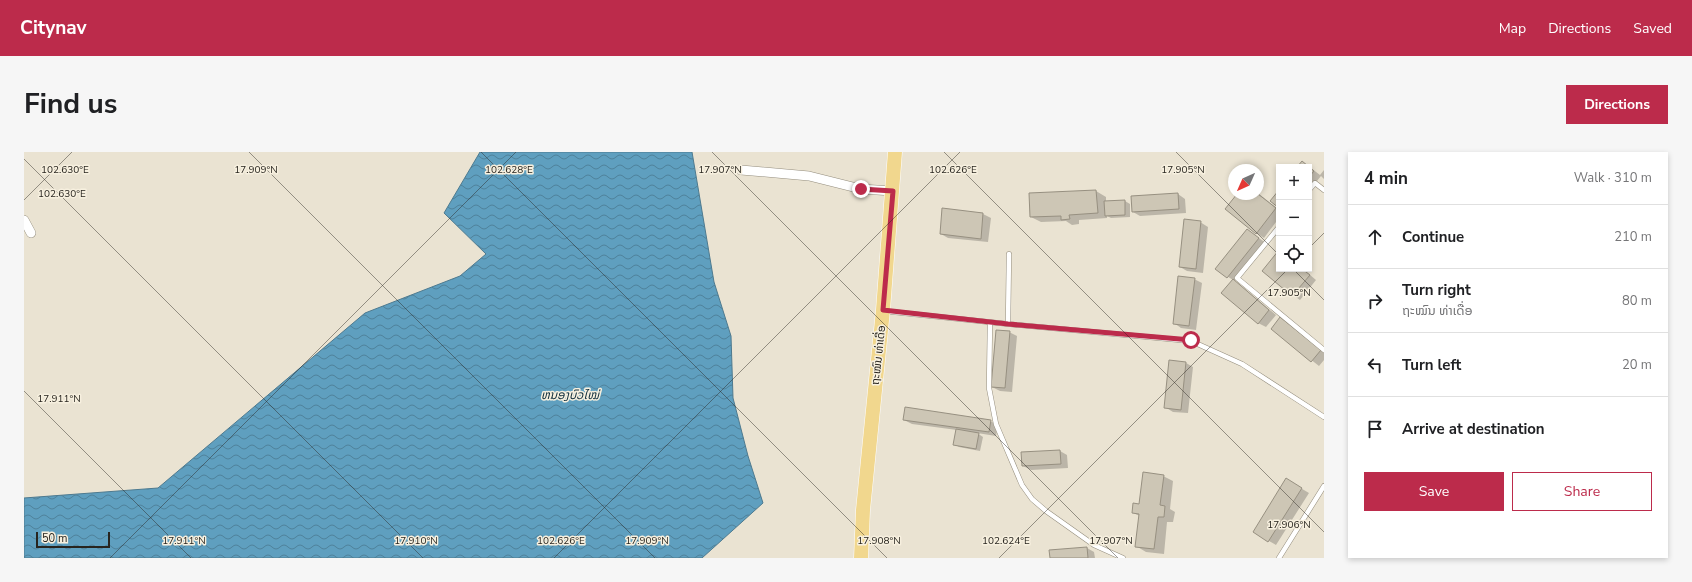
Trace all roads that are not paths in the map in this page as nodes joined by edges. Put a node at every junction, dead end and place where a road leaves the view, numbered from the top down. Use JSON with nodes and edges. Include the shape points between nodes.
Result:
{"nodes":[{"id":1,"x":895,"y":152,"type":"edge"},
{"id":2,"x":741,"y":170,"type":"dead end"},
{"id":3,"x":1312,"y":186,"type":"edge"},
{"id":4,"x":1324,"y":190,"type":"edge"},
{"id":5,"x":893,"y":191,"type":"junction"},
{"id":6,"x":24,"y":220,"type":"edge"},
{"id":7,"x":1276,"y":230,"type":"edge"},
{"id":8,"x":31,"y":233,"type":"dead end"},
{"id":9,"x":1009,"y":254,"type":"dead end"},
{"id":10,"x":883,"y":310,"type":"junction"},
{"id":11,"x":990,"y":322,"type":"junction"},
{"id":12,"x":1008,"y":324,"type":"junction"},
{"id":13,"x":1324,"y":350,"type":"edge"},
{"id":14,"x":1324,"y":417,"type":"edge"},
{"id":15,"x":1324,"y":486,"type":"edge"},
{"id":16,"x":861,"y":558,"type":"edge"},
{"id":17,"x":1123,"y":558,"type":"edge"},
{"id":18,"x":1279,"y":558,"type":"edge"}],
"edges":[{"from":1,"to":5,"type":"main road","name":"ຖະໝົນ ທ່າເດື່ອ"},
{"from":2,"to":5,"type":"street","via":[[809,176],[861,189]]},
{"from":3,"to":4,"type":"lane","via":[[1315,183]]},
{"from":5,"to":10,"type":"main road","name":"ຖະໝົນ ທ່າເດື່ອ"},
{"from":6,"to":8,"type":"street"},
{"from":7,"to":13,"type":"lane","via":[[1237,278]]},
{"from":9,"to":12,"type":"lane"},
{"from":10,"to":11,"type":"lane"},
{"from":10,"to":16,"type":"main road","name":"ຖະໝົນ ທ່າເດື່ອ","via":[[863,510]]},
{"from":11,"to":12,"type":"lane"},
{"from":11,"to":17,"type":"lane","via":[[989,388],[996,424],[1022,484],[1032,499],[1052,515],[1094,545]]},
{"from":12,"to":14,"type":"lane","via":[[1191,340],[1242,364]]},
{"from":15,"to":18,"type":"lane"}]}
